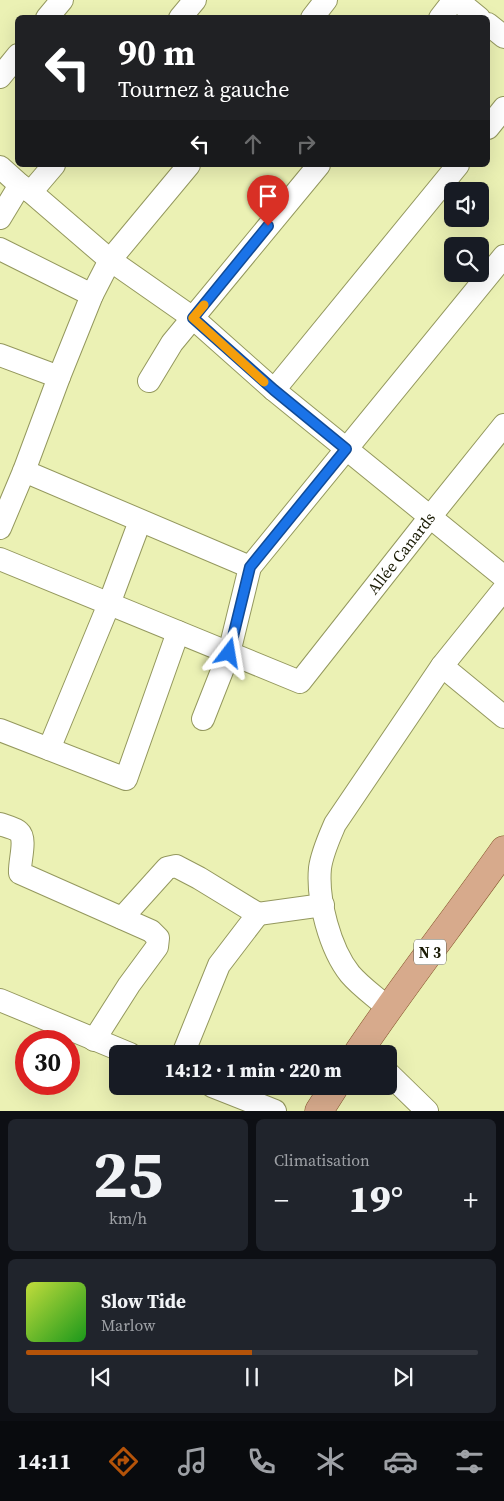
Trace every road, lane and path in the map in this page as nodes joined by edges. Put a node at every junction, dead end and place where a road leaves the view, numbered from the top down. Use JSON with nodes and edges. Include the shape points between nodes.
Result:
{"nodes":[{"id":1,"x":62,"y":0,"type":"edge"},
{"id":2,"x":195,"y":0,"type":"edge"},
{"id":3,"x":326,"y":0,"type":"edge"},
{"id":4,"x":456,"y":0,"type":"edge"},
{"id":5,"x":50,"y":15,"type":"edge"},
{"id":6,"x":182,"y":15,"type":"edge"},
{"id":7,"x":314,"y":15,"type":"edge"},
{"id":8,"x":443,"y":15,"type":"edge"},
{"id":9,"x":475,"y":15,"type":"edge"},
{"id":10,"x":490,"y":26,"type":"edge"},
{"id":11,"x":504,"y":37,"type":"edge"},
{"id":12,"x":15,"y":58,"type":"edge"},
{"id":13,"x":0,"y":76,"type":"edge"},
{"id":14,"x":504,"y":108,"type":"edge"},
{"id":15,"x":490,"y":126,"type":"edge"},
{"id":16,"x":0,"y":167,"type":"edge"},
{"id":17,"x":52,"y":167,"type":"edge"},
{"id":18,"x":187,"y":167,"type":"edge"},
{"id":19,"x":317,"y":167,"type":"edge"},
{"id":20,"x":456,"y":167,"type":"edge"},
{"id":21,"x":26,"y":188,"type":"junction"},
{"id":22,"x":0,"y":218,"type":"edge"},
{"id":23,"x":0,"y":249,"type":"edge"},
{"id":24,"x":504,"y":256,"type":"edge"},
{"id":25,"x":110,"y":260,"type":"junction"},
{"id":26,"x":92,"y":295,"type":"junction"},
{"id":27,"x":193,"y":318,"type":"junction"},
{"id":28,"x":0,"y":356,"type":"edge"},
{"id":29,"x":59,"y":377,"type":"junction"},
{"id":30,"x":149,"y":381,"type":"dead end"},
{"id":31,"x":274,"y":390,"type":"junction"},
{"id":32,"x":504,"y":425,"type":"edge"},
{"id":33,"x":346,"y":449,"type":"junction"},
{"id":34,"x":24,"y":471,"type":"junction"},
{"id":35,"x":430,"y":517,"type":"junction"},
{"id":36,"x":140,"y":521,"type":"junction"},
{"id":37,"x":0,"y":528,"type":"edge"},
{"id":38,"x":0,"y":559,"type":"edge"},
{"id":39,"x":250,"y":567,"type":"junction"},
{"id":40,"x":504,"y":577,"type":"edge"},
{"id":41,"x":504,"y":589,"type":"edge"},
{"id":42,"x":109,"y":604,"type":"junction"},
{"id":43,"x":178,"y":632,"type":"junction"},
{"id":44,"x":229,"y":653,"type":"junction"},
{"id":45,"x":442,"y":666,"type":"junction"},
{"id":46,"x":504,"y":717,"type":"edge"},
{"id":47,"x":203,"y":719,"type":"dead end"},
{"id":48,"x":0,"y":730,"type":"edge"},
{"id":49,"x":49,"y":749,"type":"junction"},
{"id":50,"x":0,"y":824,"type":"edge"},
{"id":51,"x":504,"y":850,"type":"edge"},
{"id":52,"x":323,"y":905,"type":"junction"},
{"id":53,"x":258,"y":914,"type":"junction"},
{"id":54,"x":122,"y":918,"type":"junction"},
{"id":55,"x":0,"y":1000,"type":"edge"},
{"id":56,"x":388,"y":1008,"type":"junction"},
{"id":57,"x":94,"y":1040,"type":"junction"},
{"id":58,"x":187,"y":1045,"type":"edge"},
{"id":59,"x":366,"y":1045,"type":"edge"},
{"id":60,"x":109,"y":1046,"type":"edge"},
{"id":61,"x":397,"y":1082,"type":"edge"},
{"id":62,"x":234,"y":1095,"type":"edge"},
{"id":63,"x":329,"y":1095,"type":"edge"},
{"id":64,"x":274,"y":1111,"type":"edge"},
{"id":65,"x":319,"y":1111,"type":"edge"},
{"id":66,"x":426,"y":1111,"type":"edge"}],
"edges":[{"from":1,"to":5,"type":"street"},
{"from":2,"to":6,"type":"street"},
{"from":3,"to":7,"type":"street"},
{"from":4,"to":8,"type":"street"},
{"from":4,"to":9,"type":"street"},
{"from":10,"to":11,"type":"street"},
{"from":12,"to":13,"type":"street"},
{"from":14,"to":15,"type":"street"},
{"from":16,"to":21,"type":"street"},
{"from":17,"to":21,"type":"street"},
{"from":18,"to":25,"type":"street"},
{"from":19,"to":27,"type":"street"},
{"from":20,"to":31,"type":"street"},
{"from":21,"to":22,"type":"street"},
{"from":21,"to":25,"type":"street"},
{"from":23,"to":26,"type":"street"},
{"from":24,"to":33,"type":"street"},
{"from":25,"to":26,"type":"street"},
{"from":25,"to":27,"type":"street"},
{"from":26,"to":29,"type":"street"},
{"from":27,"to":30,"type":"street","via":[[172,343]]},
{"from":27,"to":31,"type":"street"},
{"from":28,"to":29,"type":"street"},
{"from":29,"to":34,"type":"street"},
{"from":31,"to":33,"type":"street"},
{"from":32,"to":35,"type":"street","name":"Allée Canards"},
{"from":33,"to":35,"type":"street"},
{"from":33,"to":39,"type":"street"},
{"from":34,"to":36,"type":"street"},
{"from":34,"to":37,"type":"street"},
{"from":35,"to":40,"type":"street"},
{"from":35,"to":44,"type":"street","name":"Allée Canards","via":[[300,682]]},
{"from":36,"to":39,"type":"street"},
{"from":36,"to":42,"type":"street"},
{"from":38,"to":42,"type":"street"},
{"from":39,"to":44,"type":"street"},
{"from":41,"to":45,"type":"street"},
{"from":42,"to":43,"type":"street"},
{"from":42,"to":49,"type":"street"},
{"from":43,"to":44,"type":"street"},
{"from":43,"to":49,"type":"street","via":[[126,779]]},
{"from":44,"to":47,"type":"street"},
{"from":45,"to":46,"type":"street"},
{"from":45,"to":52,"type":"street","via":[[335,824],[320,868]]},
{"from":48,"to":49,"type":"street"},
{"from":50,"to":54,"type":"street","via":[[19,832],[22,837],[20,873]]},
{"from":51,"to":56,"type":"main road","number":"N 3"},
{"from":52,"to":53,"type":"street"},
{"from":52,"to":56,"type":"street","via":[[338,957],[352,976]]},
{"from":53,"to":54,"type":"street","via":[[176,866],[167,868]]},
{"from":53,"to":58,"type":"street","via":[[219,965]]},
{"from":54,"to":57,"type":"street","via":[[151,931],[158,938],[157,947]]},
{"from":55,"to":57,"type":"street"},
{"from":56,"to":59,"type":"main road","number":"N 3"},
{"from":57,"to":60,"type":"street"},
{"from":61,"to":66,"type":"street"},
{"from":62,"to":64,"type":"street"},
{"from":63,"to":65,"type":"main road"}]}
